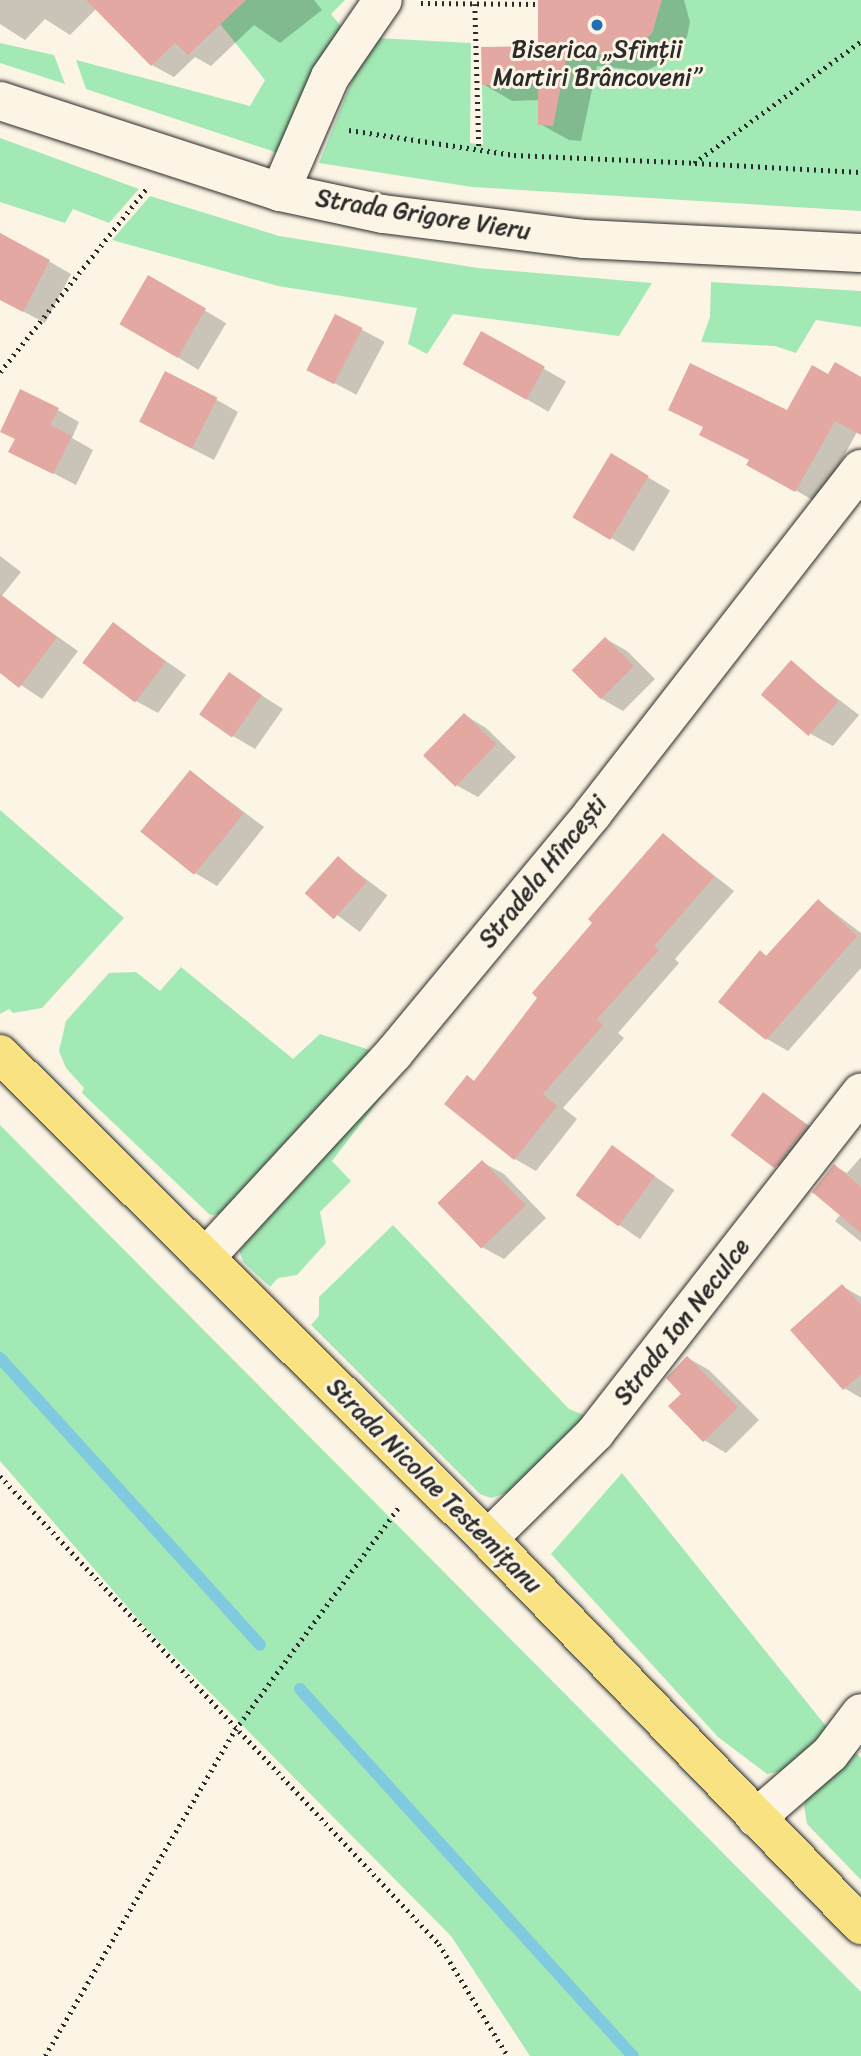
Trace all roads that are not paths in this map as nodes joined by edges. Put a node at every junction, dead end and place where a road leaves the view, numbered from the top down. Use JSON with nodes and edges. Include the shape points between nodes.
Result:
{"nodes":[{"id":1,"x":383,"y":1,"type":"edge"},
{"id":2,"x":0,"y":101,"type":"edge"},
{"id":3,"x":280,"y":192,"type":"junction"},
{"id":4,"x":861,"y":253,"type":"edge"},
{"id":5,"x":861,"y":469,"type":"edge"},
{"id":6,"x":0,"y":1054,"type":"edge"},
{"id":7,"x":861,"y":1093,"type":"edge"},
{"id":8,"x":205,"y":1258,"type":"junction"},
{"id":9,"x":488,"y":1539,"type":"junction"},
{"id":10,"x":861,"y":1713,"type":"edge"},
{"id":11,"x":756,"y":1818,"type":"junction"},
{"id":12,"x":861,"y":1925,"type":"edge"}],
"edges":[{"from":1,"to":3,"type":"street","via":[[330,77]]},
{"from":2,"to":3,"type":"street","name":"Strada Grigore Vieru"},
{"from":3,"to":4,"type":"street","name":"Strada Grigore Vieru","via":[[383,214],[584,239]]},
{"from":5,"to":8,"type":"street","name":"Stradela Hîncești","via":[[593,813],[411,1032]]},
{"from":6,"to":8,"type":"main road","name":"Strada Nicolae Testemițanu"},
{"from":7,"to":9,"type":"street","name":"Strada Ion Neculce","via":[[594,1433]]},
{"from":8,"to":9,"type":"main road","name":"Strada Nicolae Testemițanu"},
{"from":9,"to":11,"type":"main road","name":"Strada Nicolae Testemițanu"},
{"from":10,"to":11,"type":"street","via":[[830,1754]]},
{"from":11,"to":12,"type":"main road","name":"Strada Nicolae Testemițanu"}]}
